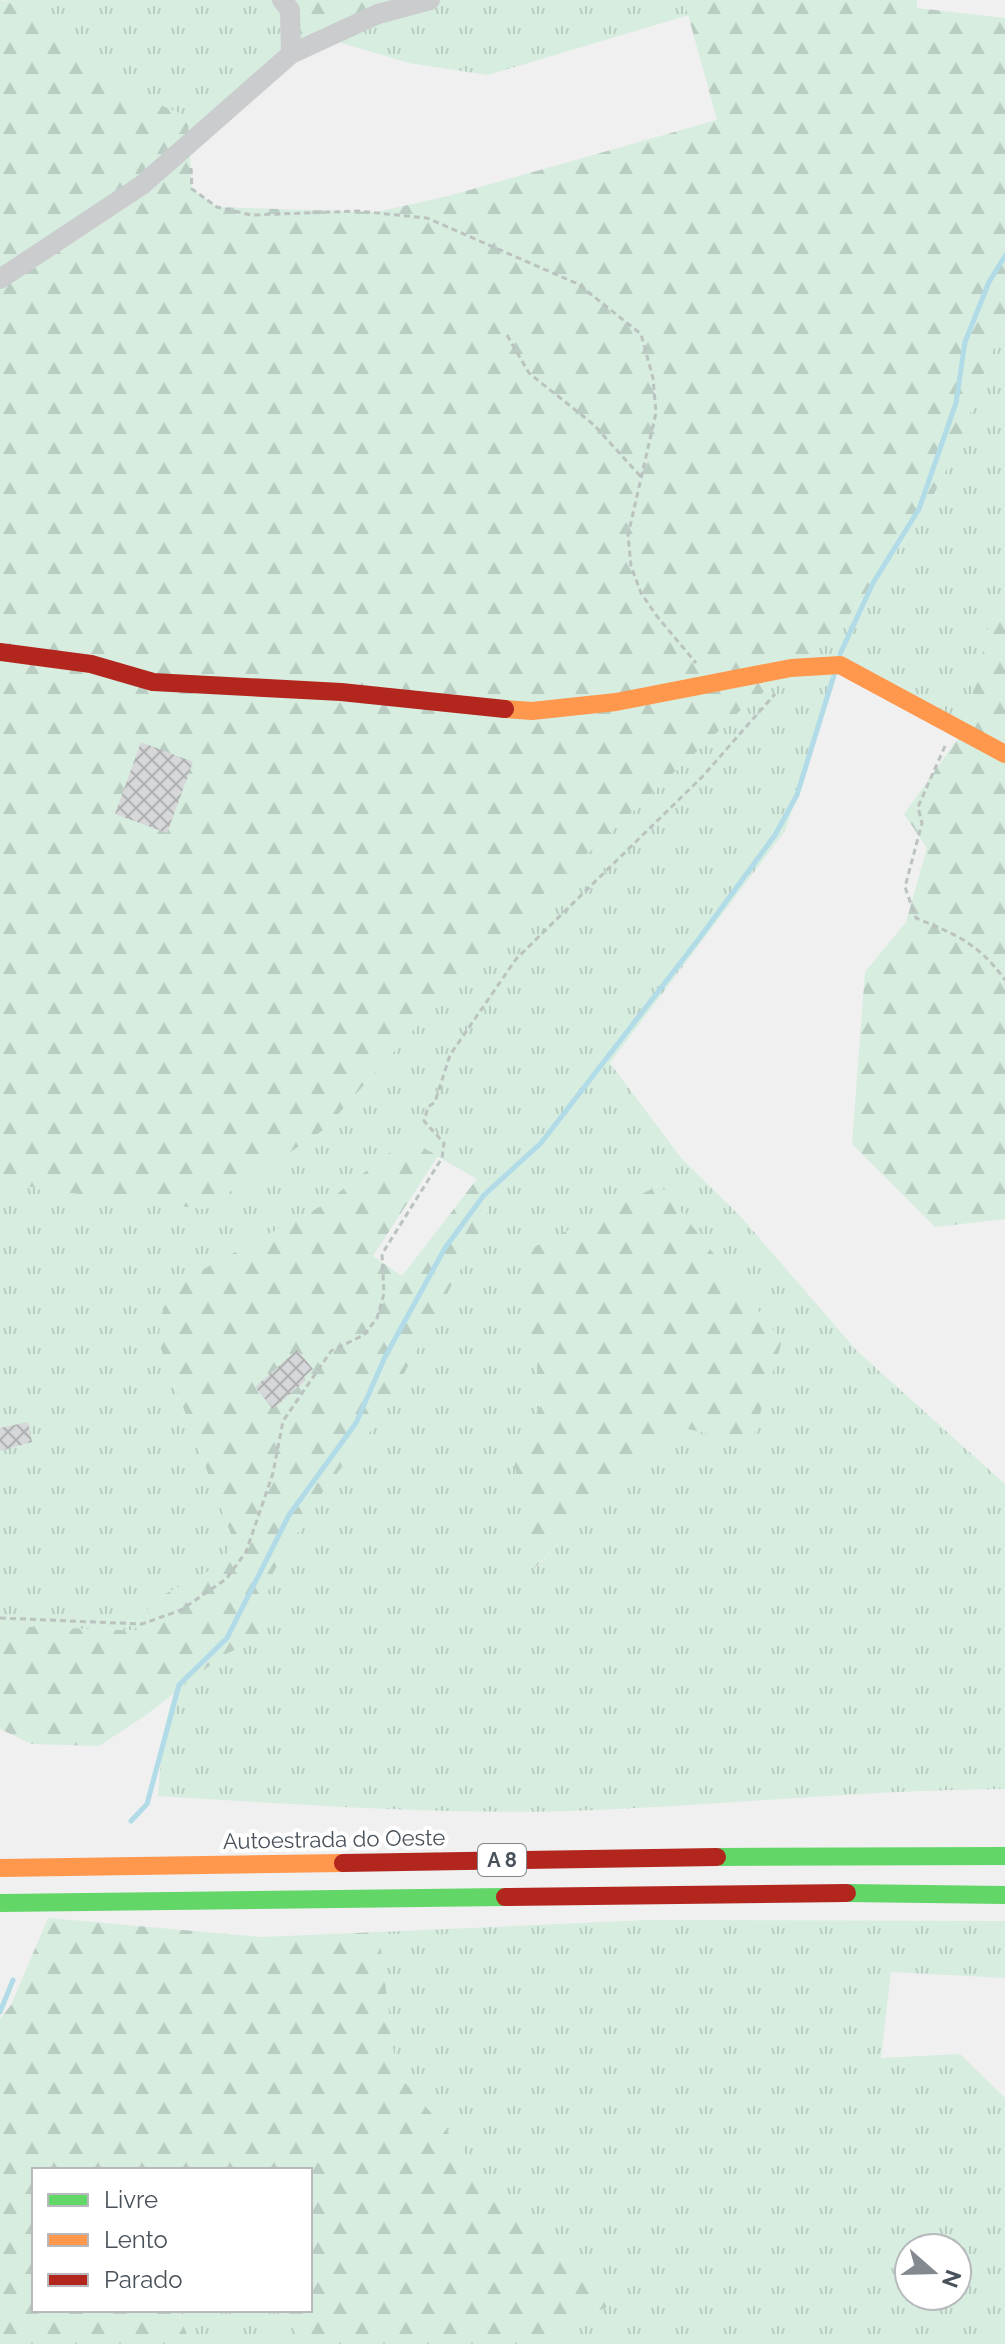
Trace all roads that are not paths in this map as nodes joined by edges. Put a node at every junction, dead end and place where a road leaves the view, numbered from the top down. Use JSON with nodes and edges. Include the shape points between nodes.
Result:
{"nodes":[{"id":1,"x":282,"y":0,"type":"edge"},
{"id":2,"x":430,"y":0,"type":"edge"},
{"id":3,"x":291,"y":54,"type":"junction"},
{"id":4,"x":0,"y":279,"type":"edge"},
{"id":5,"x":0,"y":652,"type":"edge"},
{"id":6,"x":1005,"y":754,"type":"edge"},
{"id":7,"x":1005,"y":1856,"type":"edge"},
{"id":8,"x":0,"y":1868,"type":"edge"},
{"id":9,"x":1005,"y":1895,"type":"edge"},
{"id":10,"x":0,"y":1903,"type":"edge"}],
"edges":[{"from":1,"to":3,"type":"street","via":[[290,10]]},
{"from":2,"to":3,"type":"street","via":[[378,14]]},
{"from":3,"to":4,"type":"street","via":[[142,185]]},
{"from":5,"to":6,"type":"main road","via":[[91,664],[153,682],[341,692],[532,711],[616,702],[791,668],[840,665]]},
{"from":7,"to":8,"type":"main road","name":"Autoestrada do Oeste","number":"A 8"},
{"from":9,"to":10,"type":"main road","number":"A 8"}]}
